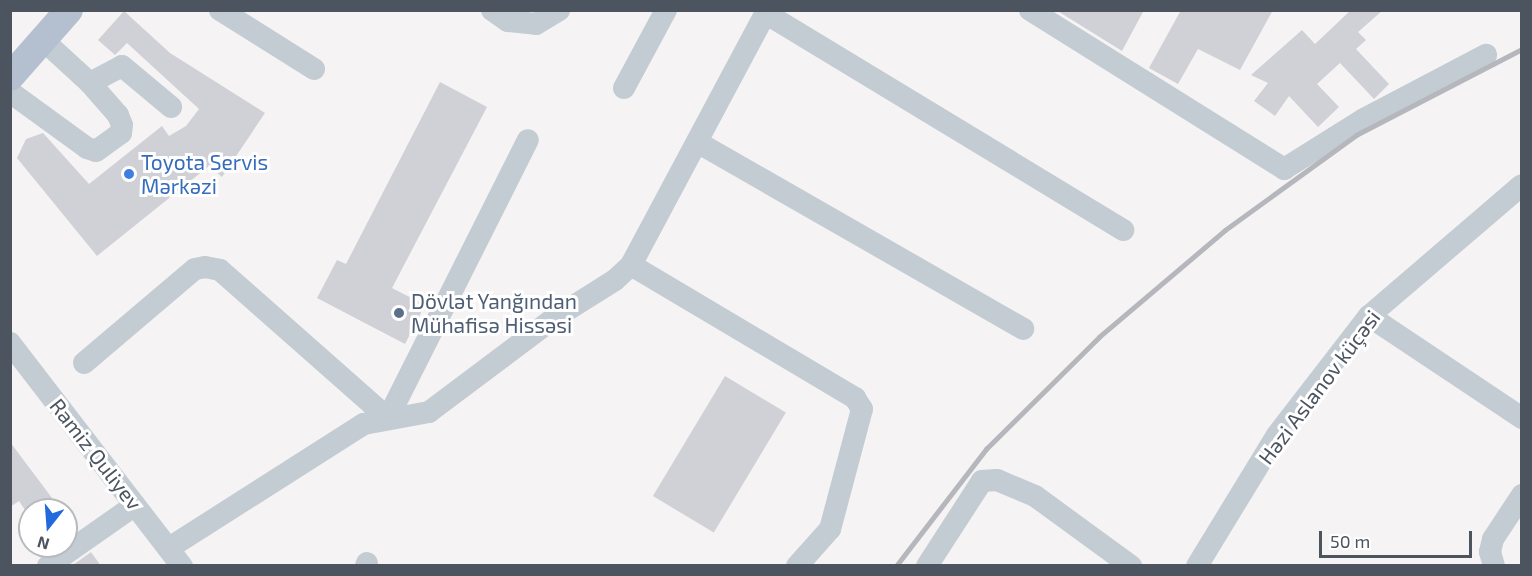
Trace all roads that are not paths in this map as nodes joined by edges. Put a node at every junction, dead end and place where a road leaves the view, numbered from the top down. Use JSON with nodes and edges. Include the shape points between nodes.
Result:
{"nodes":[{"id":1,"x":69,"y":10,"type":"edge"},
{"id":2,"x":220,"y":10,"type":"edge"},
{"id":3,"x":492,"y":10,"type":"edge"},
{"id":4,"x":559,"y":10,"type":"edge"},
{"id":5,"x":666,"y":10,"type":"edge"},
{"id":6,"x":1030,"y":10,"type":"edge"},
{"id":7,"x":766,"y":12,"type":"edge"},
{"id":8,"x":43,"y":40,"type":"junction"},
{"id":9,"x":1486,"y":55,"type":"dead end"},
{"id":10,"x":315,"y":69,"type":"dead end"},
{"id":11,"x":10,"y":77,"type":"edge"},
{"id":12,"x":90,"y":83,"type":"junction"},
{"id":13,"x":624,"y":88,"type":"dead end"},
{"id":14,"x":10,"y":92,"type":"edge"},
{"id":15,"x":171,"y":107,"type":"dead end"},
{"id":16,"x":528,"y":140,"type":"dead end"},
{"id":17,"x":697,"y":142,"type":"junction"},
{"id":18,"x":1521,"y":185,"type":"edge"},
{"id":19,"x":1123,"y":230,"type":"dead end"},
{"id":20,"x":631,"y":265,"type":"junction"},
{"id":21,"x":1370,"y":316,"type":"junction"},
{"id":22,"x":1023,"y":329,"type":"dead end"},
{"id":23,"x":10,"y":343,"type":"edge"},
{"id":24,"x":84,"y":363,"type":"dead end"},
{"id":25,"x":388,"y":418,"type":"junction"},
{"id":26,"x":1521,"y":418,"type":"edge"},
{"id":27,"x":1521,"y":495,"type":"edge"},
{"id":28,"x":135,"y":505,"type":"junction"},
{"id":29,"x":175,"y":557,"type":"edge"},
{"id":30,"x":48,"y":566,"type":"edge"},
{"id":31,"x":797,"y":566,"type":"edge"},
{"id":32,"x":927,"y":566,"type":"edge"},
{"id":33,"x":1131,"y":566,"type":"edge"},
{"id":34,"x":1197,"y":566,"type":"edge"},
{"id":35,"x":1494,"y":566,"type":"edge"}],
"edges":[{"from":1,"to":8,"type":"main road"},
{"from":2,"to":10,"type":"street"},
{"from":3,"to":4,"type":"street","via":[[508,21],[536,24]]},
{"from":5,"to":13,"type":"street"},
{"from":6,"to":9,"type":"street","via":[[1284,168],[1364,119]]},
{"from":7,"to":17,"type":"street"},
{"from":7,"to":19,"type":"street"},
{"from":8,"to":11,"type":"main road"},
{"from":8,"to":12,"type":"street"},
{"from":12,"to":14,"type":"street","via":[[122,125],[121,133],[96,151]]},
{"from":12,"to":15,"type":"street","via":[[122,66]]},
{"from":16,"to":25,"type":"street"},
{"from":17,"to":20,"type":"street"},
{"from":17,"to":22,"type":"street"},
{"from":18,"to":21,"type":"street","name":"Həzi Aslanov küçəsi","via":[[1468,227]]},
{"from":20,"to":25,"type":"street","via":[[429,412]]},
{"from":20,"to":31,"type":"street","via":[[855,398],[862,410],[830,529]]},
{"from":21,"to":26,"type":"street"},
{"from":21,"to":34,"type":"street","name":"Həzi Aslanov küçəsi","via":[[1277,435]]},
{"from":23,"to":28,"type":"street","name":"Ramiz Quliyev"},
{"from":24,"to":25,"type":"street","via":[[195,269],[205,267],[220,270]]},
{"from":25,"to":29,"type":"street","via":[[364,424]]},
{"from":27,"to":35,"type":"street","via":[[1493,539],[1490,552]]},
{"from":28,"to":29,"type":"street","name":"Ramiz Quliyev"},
{"from":28,"to":30,"type":"street"},
{"from":32,"to":33,"type":"street","via":[[982,481],[997,480],[1035,495]]}]}
